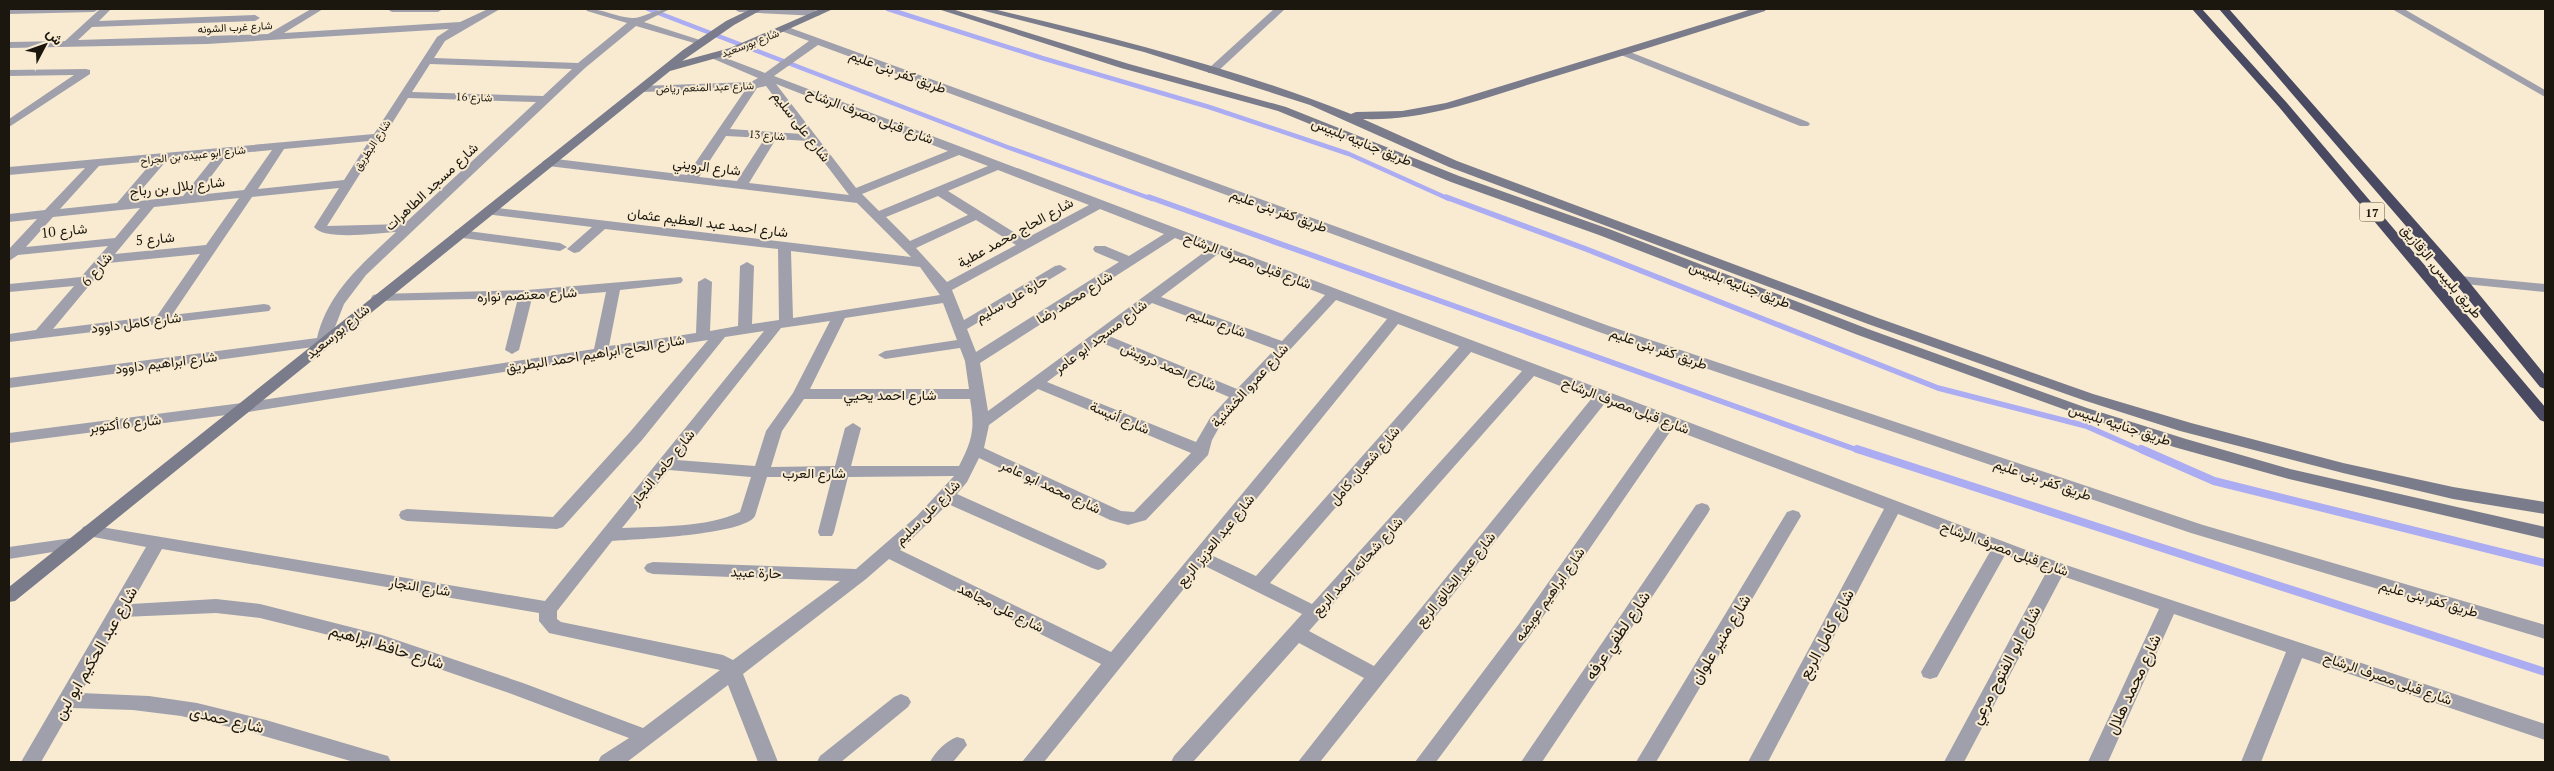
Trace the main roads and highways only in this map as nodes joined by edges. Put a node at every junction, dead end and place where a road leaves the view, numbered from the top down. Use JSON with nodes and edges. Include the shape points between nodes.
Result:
{"nodes":[{"id":1,"x":758,"y":9,"type":"edge"},
{"id":2,"x":943,"y":9,"type":"edge"},
{"id":3,"x":982,"y":9,"type":"edge"},
{"id":4,"x":1761,"y":9,"type":"edge"},
{"id":5,"x":2197,"y":9,"type":"edge"},
{"id":6,"x":2224,"y":9,"type":"edge"},
{"id":7,"x":823,"y":11,"type":"edge"},
{"id":8,"x":1148,"y":50,"type":"junction"},
{"id":9,"x":1125,"y":66,"type":"junction"},
{"id":10,"x":668,"y":68,"type":"junction"},
{"id":11,"x":1344,"y":114,"type":"junction"},
{"id":12,"x":1364,"y":122,"type":"junction"},
{"id":13,"x":1342,"y":132,"type":"junction"},
{"id":14,"x":1873,"y":321,"type":"junction"},
{"id":15,"x":1863,"y":332,"type":"junction"},
{"id":16,"x":2545,"y":384,"type":"edge"},
{"id":17,"x":2545,"y":417,"type":"edge"},
{"id":18,"x":2545,"y":508,"type":"edge"},
{"id":19,"x":2545,"y":533,"type":"edge"},
{"id":20,"x":9,"y":596,"type":"edge"}],
"edges":[{"from":1,"to":10,"type":"main road","name":"شارع بورسعيد","via":[[730,23]]},
{"from":2,"to":9,"type":"main road","name":"طريق جنابيه بلبيس"},
{"from":3,"to":8,"type":"main road","name":"طريق جنابيه بلبيس"},
{"from":4,"to":11,"type":"main road","name":"طريق جنابيه بلبيس","via":[[1439,108],[1396,115]]},
{"from":5,"to":17,"type":"highway","name":"طريق بلبيس, الزقازيق","number":"17","via":[[2283,105]]},
{"from":6,"to":16,"type":"highway","name":"طريق بلبيس, الزقازيق","number":"17","via":[[2460,280]]},
{"from":7,"to":10,"type":"main road","name":"شارع بورسعيد","via":[[734,50]]},
{"from":8,"to":9,"type":"main road"},
{"from":8,"to":11,"type":"main road","name":"طريق جنابيه بلبيس"},
{"from":9,"to":13,"type":"main road","name":"طريق جنابيه بلبيس","via":[[1263,103]]},
{"from":10,"to":20,"type":"main road","name":"شارع بورسعيد"},
{"from":11,"to":12,"type":"main road","name":"طريق جنابيه بلبيس"},
{"from":12,"to":13,"type":"main road","via":[[1359,128]]},
{"from":12,"to":14,"type":"main road","name":"طريق جنابيه بلبيس","via":[[1453,164]]},
{"from":13,"to":15,"type":"main road","name":"طريق جنابيه بلبيس","via":[[1455,179],[1604,232]]},
{"from":14,"to":15,"type":"main road"},
{"from":14,"to":18,"type":"main road","name":"طريق جنابيه بلبيس","via":[[2035,380],[2194,429],[2388,479]]},
{"from":15,"to":19,"type":"main road","name":"طريق جنابيه بلبيس","via":[[2031,394],[2190,446],[2339,487]]}]}
